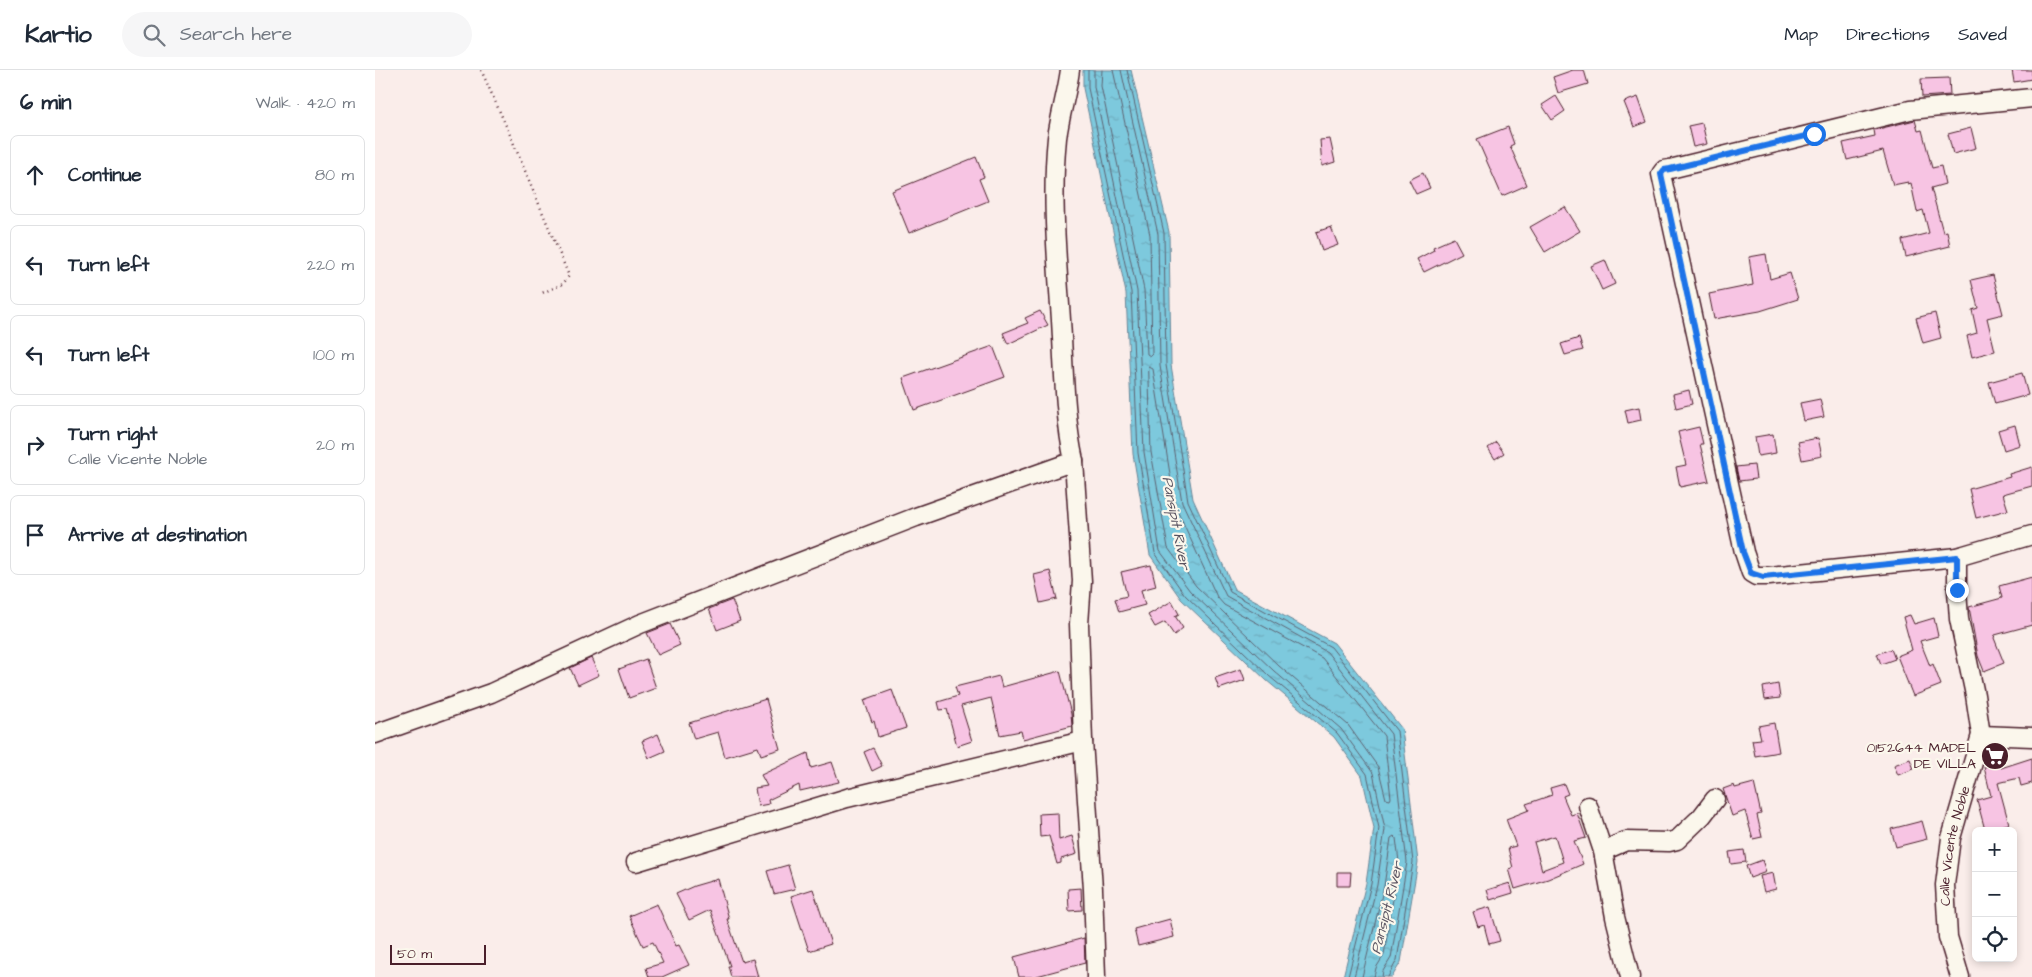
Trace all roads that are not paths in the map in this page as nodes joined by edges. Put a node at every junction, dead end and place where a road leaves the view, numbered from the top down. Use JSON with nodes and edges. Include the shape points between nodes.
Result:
{"nodes":[{"id":1,"x":1070,"y":70,"type":"edge"},
{"id":2,"x":2032,"y":98,"type":"edge"},
{"id":3,"x":1074,"y":461,"type":"junction"},
{"id":4,"x":2032,"y":535,"type":"edge"},
{"id":5,"x":1957,"y":557,"type":"junction"},
{"id":6,"x":375,"y":734,"type":"edge"},
{"id":7,"x":1981,"y":735,"type":"junction"},
{"id":8,"x":2032,"y":737,"type":"edge"},
{"id":9,"x":1083,"y":741,"type":"junction"},
{"id":10,"x":1715,"y":799,"type":"dead end"},
{"id":11,"x":1588,"y":806,"type":"dead end"},
{"id":12,"x":1603,"y":851,"type":"junction"},
{"id":13,"x":636,"y":862,"type":"dead end"},
{"id":14,"x":1097,"y":977,"type":"edge"},
{"id":15,"x":1630,"y":977,"type":"edge"},
{"id":16,"x":1960,"y":977,"type":"edge"}],
"edges":[{"from":1,"to":3,"type":"street","via":[[1057,136],[1054,185],[1064,379]]},
{"from":2,"to":5,"type":"street","via":[[1910,110],[1664,170],[1661,174],[1743,552],[1751,573],[1763,577]]},
{"from":3,"to":6,"type":"street","via":[[917,516],[659,617],[491,693]]},
{"from":3,"to":9,"type":"street","via":[[1082,581],[1079,624]]},
{"from":4,"to":5,"type":"street"},
{"from":5,"to":7,"type":"street","name":"Calle Vicente Noble","via":[[1959,619]]},
{"from":7,"to":8,"type":"street"},
{"from":7,"to":16,"type":"street","name":"Calle Vicente Noble","via":[[1951,838],[1945,885],[1948,937]]},
{"from":9,"to":13,"type":"street","via":[[847,798]]},
{"from":9,"to":14,"type":"street"},
{"from":10,"to":12,"type":"street","via":[[1677,840],[1626,841]]},
{"from":11,"to":12,"type":"street"},
{"from":12,"to":15,"type":"street"}]}
